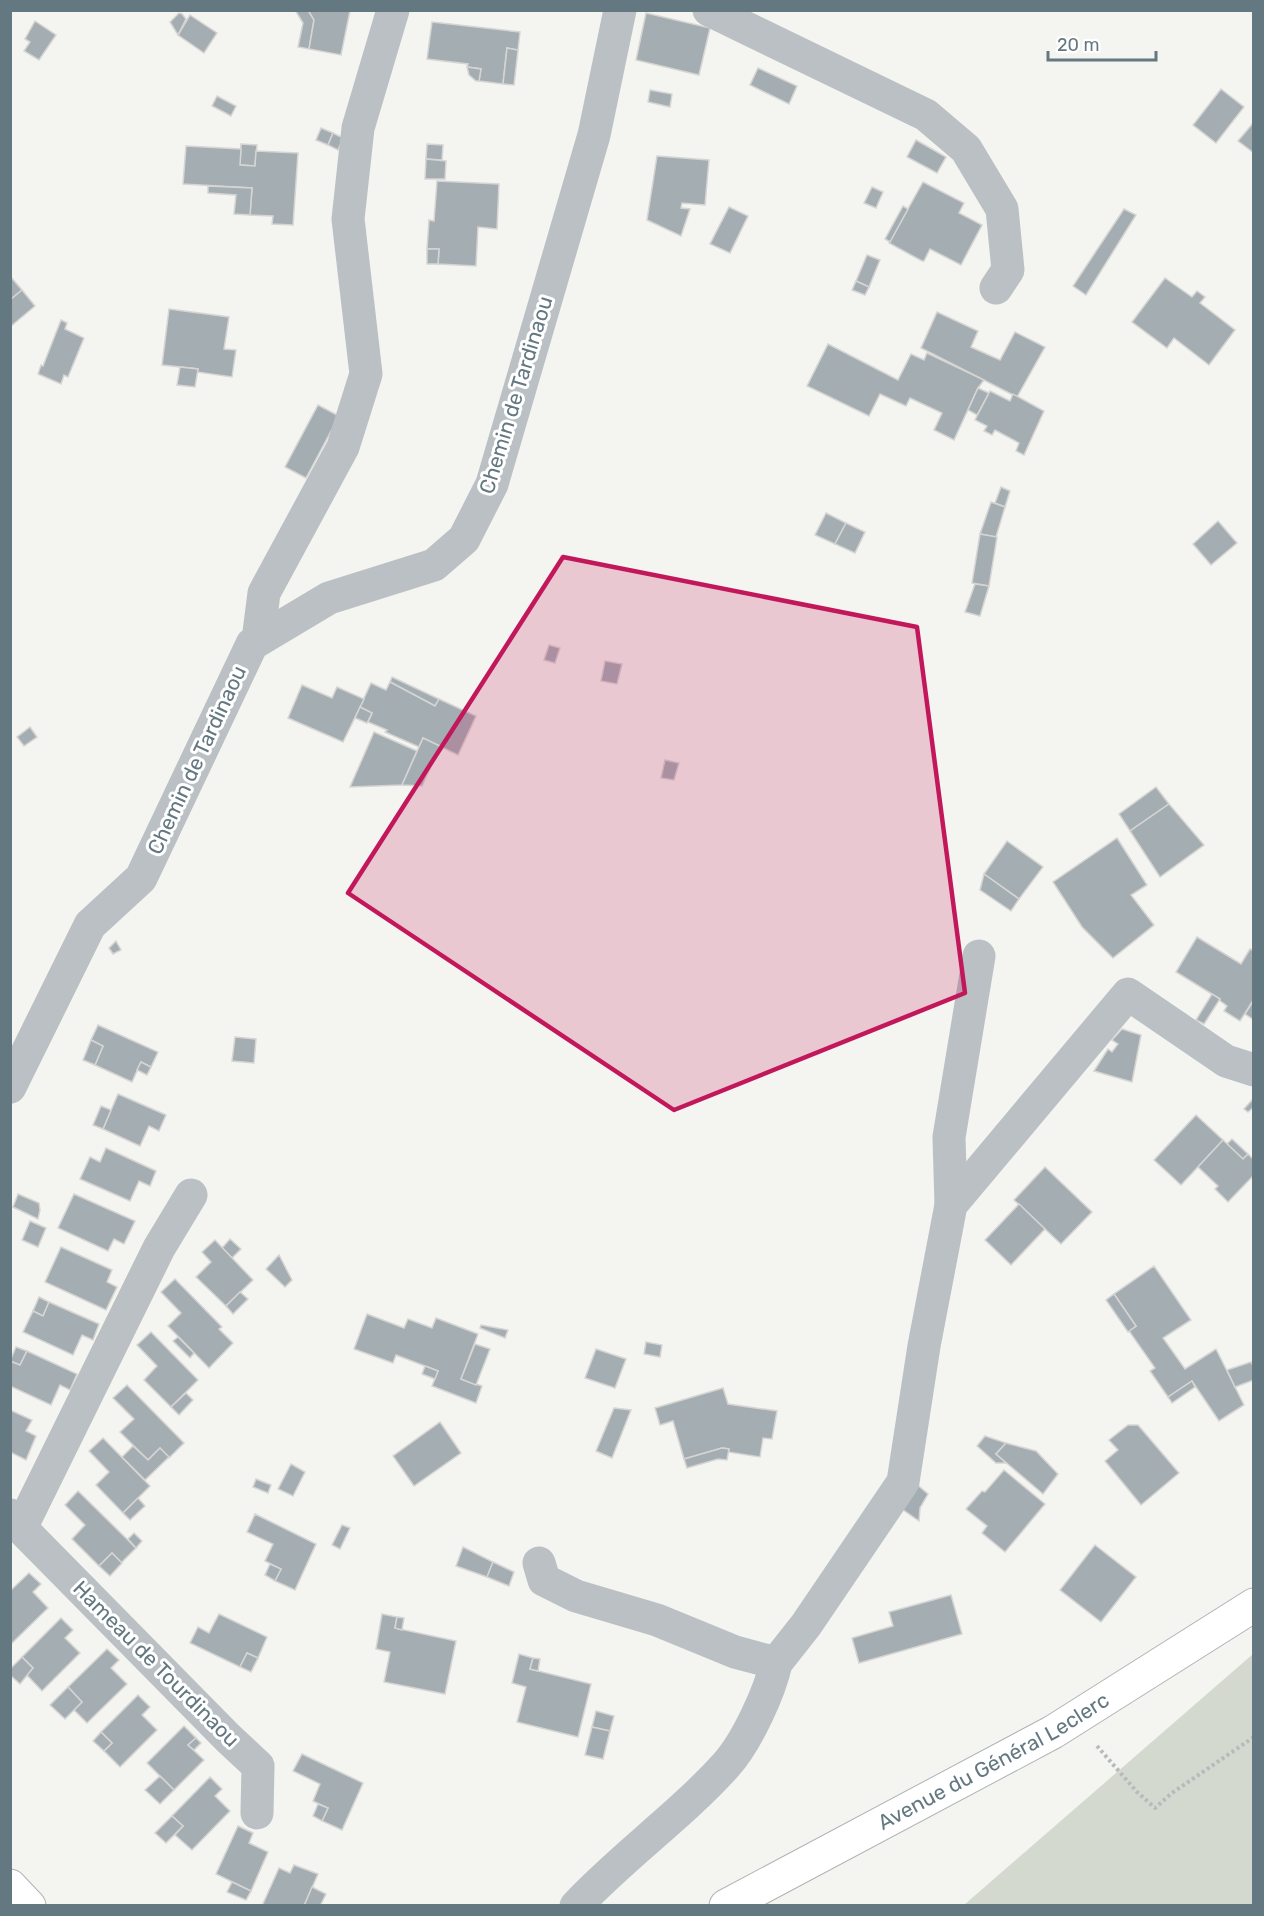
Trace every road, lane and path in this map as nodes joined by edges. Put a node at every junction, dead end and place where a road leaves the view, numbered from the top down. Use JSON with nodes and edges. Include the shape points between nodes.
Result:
{"nodes":[{"id":1,"x":393,"y":10,"type":"edge"},
{"id":2,"x":620,"y":10,"type":"edge"},
{"id":3,"x":709,"y":10,"type":"edge"},
{"id":4,"x":996,"y":288,"type":"dead end"},
{"id":5,"x":258,"y":640,"type":"junction"},
{"id":6,"x":979,"y":956,"type":"dead end"},
{"id":7,"x":1254,"y":1070,"type":"edge"},
{"id":8,"x":10,"y":1087,"type":"edge"},
{"id":9,"x":191,"y":1195,"type":"dead end"},
{"id":10,"x":951,"y":1205,"type":"junction"},
{"id":11,"x":16,"y":1521,"type":"edge"},
{"id":12,"x":539,"y":1563,"type":"dead end"},
{"id":13,"x":1254,"y":1605,"type":"edge"},
{"id":14,"x":777,"y":1663,"type":"junction"},
{"id":15,"x":1074,"y":1719,"type":"junction"},
{"id":16,"x":1254,"y":1737,"type":"edge"},
{"id":17,"x":257,"y":1814,"type":"dead end"},
{"id":18,"x":10,"y":1886,"type":"edge"},
{"id":19,"x":29,"y":1905,"type":"edge"},
{"id":20,"x":576,"y":1905,"type":"edge"},
{"id":21,"x":726,"y":1905,"type":"edge"}],
"edges":[{"from":1,"to":5,"type":"street","via":[[358,128],[348,219],[366,374],[343,447],[264,593]]},
{"from":2,"to":5,"type":"street","name":"Chemin de Tardinaou","via":[[594,135],[532,349],[492,484],[464,539],[434,565],[328,598]]},
{"from":3,"to":4,"type":"street","via":[[926,115],[966,149],[1002,208],[1008,270]]},
{"from":5,"to":8,"type":"street","name":"Chemin de Tardinaou","via":[[252,644],[141,878],[90,925]]},
{"from":6,"to":10,"type":"street","via":[[949,1137]]},
{"from":7,"to":10,"type":"street","via":[[1226,1061],[1128,994]]},
{"from":9,"to":11,"type":"street","name":"Hameau de Tourdinaou","via":[[159,1248]]},
{"from":10,"to":14,"type":"street","via":[[903,1482]]},
{"from":11,"to":17,"type":"street","name":"Hameau de Tourdinaou","via":[[258,1766]]},
{"from":12,"to":14,"type":"street","via":[[544,1580],[576,1596]]},
{"from":13,"to":15,"type":"main road","name":"Avenue du Général Leclerc"},
{"from":14,"to":20,"type":"street","via":[[773,1680],[728,1764]]},
{"from":15,"to":16,"type":"path","via":[[1155,1808]]},
{"from":15,"to":21,"type":"main road","name":"Avenue du Général Leclerc"},
{"from":18,"to":19,"type":"main road"}]}
